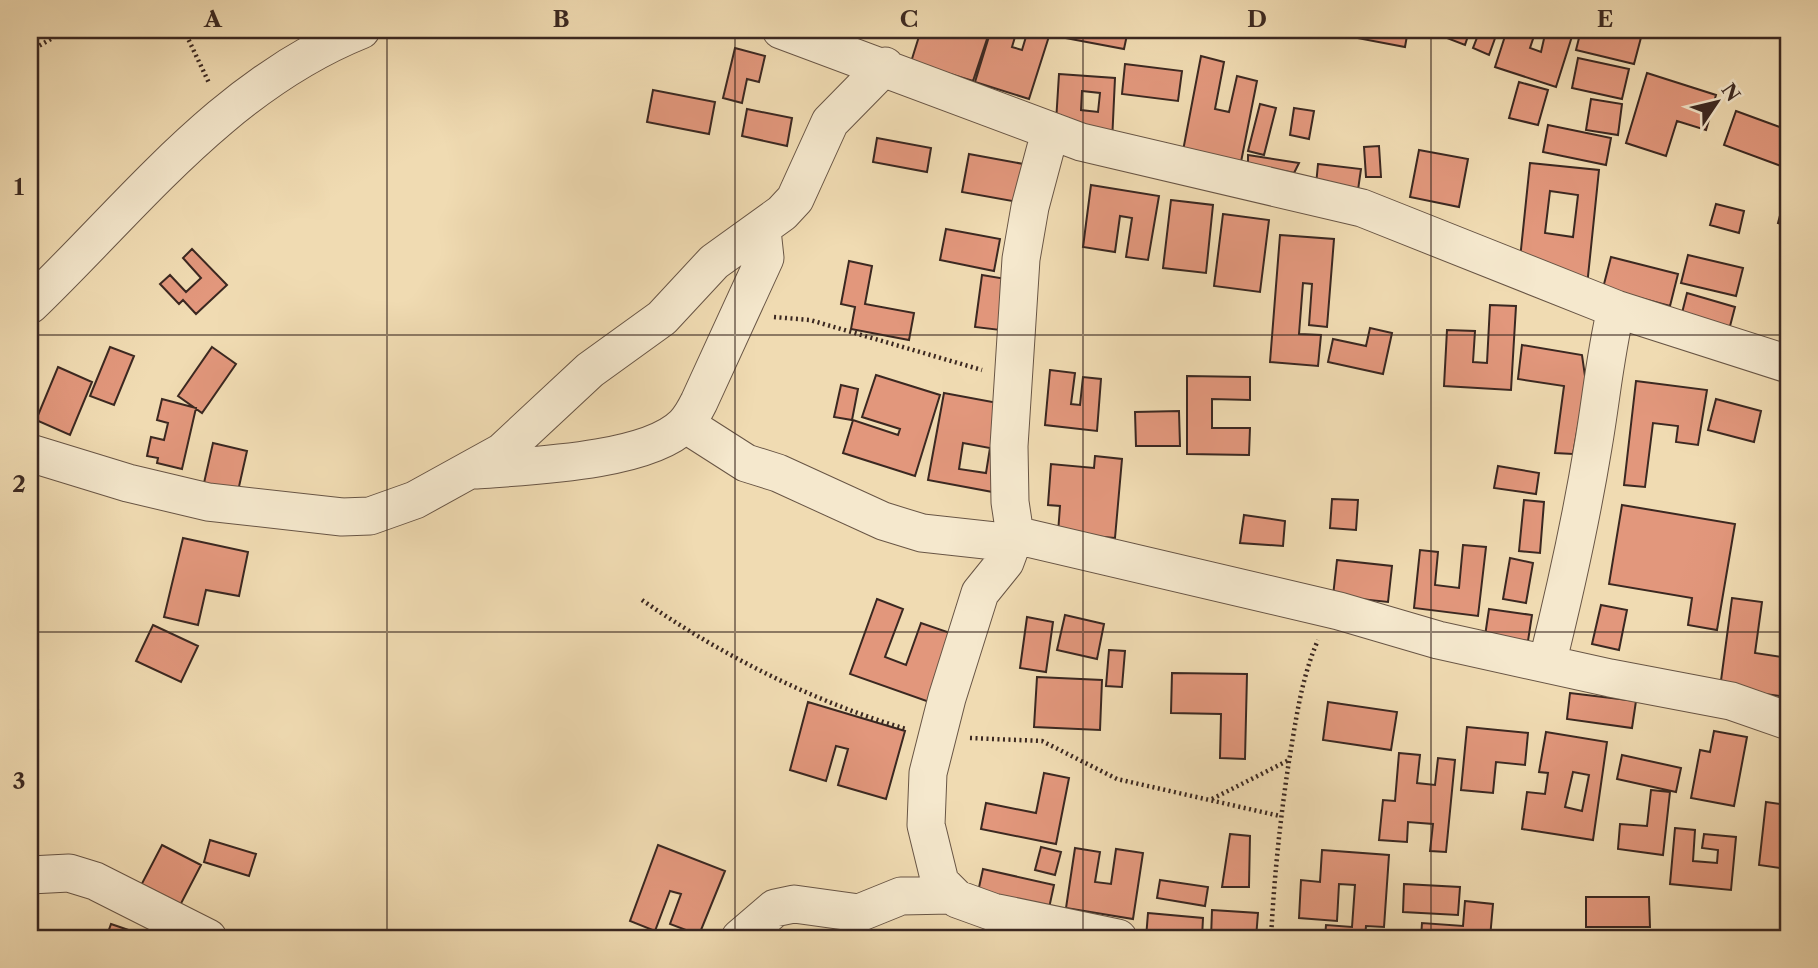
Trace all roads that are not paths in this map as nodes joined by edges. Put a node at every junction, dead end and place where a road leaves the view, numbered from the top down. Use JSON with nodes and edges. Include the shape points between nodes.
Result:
{"nodes":[{"id":1,"x":361,"y":30,"type":"edge"},
{"id":2,"x":780,"y":30,"type":"edge"},
{"id":3,"x":885,"y":66,"type":"junction"},
{"id":4,"x":1050,"y":132,"type":"junction"},
{"id":5,"x":762,"y":230,"type":"junction"},
{"id":6,"x":30,"y":305,"type":"edge"},
{"id":7,"x":1616,"y":310,"type":"junction"},
{"id":8,"x":1788,"y":364,"type":"edge"},
{"id":9,"x":685,"y":424,"type":"junction"},
{"id":10,"x":30,"y":453,"type":"edge"},
{"id":11,"x":474,"y":470,"type":"junction"},
{"id":12,"x":1014,"y":539,"type":"junction"},
{"id":13,"x":1548,"y":664,"type":"junction"},
{"id":14,"x":1788,"y":721,"type":"edge"},
{"id":15,"x":30,"y":875,"type":"edge"},
{"id":16,"x":951,"y":895,"type":"junction"},
{"id":17,"x":208,"y":938,"type":"edge"},
{"id":18,"x":740,"y":938,"type":"edge"},
{"id":19,"x":1118,"y":938,"type":"edge"}],
"edges":[{"from":1,"to":6,"type":"street","via":[[265,83],[223,116],[156,175]]},
{"from":2,"to":3,"type":"street"},
{"from":3,"to":4,"type":"street"},
{"from":3,"to":5,"type":"street","via":[[830,122],[794,199]]},
{"from":4,"to":7,"type":"street","via":[[1121,153],[1362,208]]},
{"from":4,"to":12,"type":"street","via":[[1021,259],[1008,471]]},
{"from":5,"to":9,"type":"street","via":[[765,258]]},
{"from":5,"to":11,"type":"street","via":[[714,262],[662,318],[590,370],[502,452]]},
{"from":7,"to":8,"type":"street"},
{"from":7,"to":13,"type":"street","via":[[1603,365],[1578,537]]},
{"from":9,"to":11,"type":"street","via":[[659,439],[597,459]]},
{"from":9,"to":12,"type":"street","via":[[746,463],[883,521],[922,533]]},
{"from":10,"to":11,"type":"street","via":[[208,502],[342,517],[370,516],[415,500]]},
{"from":12,"to":13,"type":"street","via":[[1339,611],[1438,640]]},
{"from":12,"to":16,"type":"street","via":[[999,571],[980,593],[928,773],[926,825],[940,882]]},
{"from":13,"to":14,"type":"street","via":[[1731,701]]},
{"from":15,"to":17,"type":"street","via":[[69,873],[95,881]]},
{"from":16,"to":18,"type":"street","via":[[901,895],[859,913],[794,904],[775,908]]},
{"from":16,"to":19,"type":"street","via":[[993,912]]}]}
